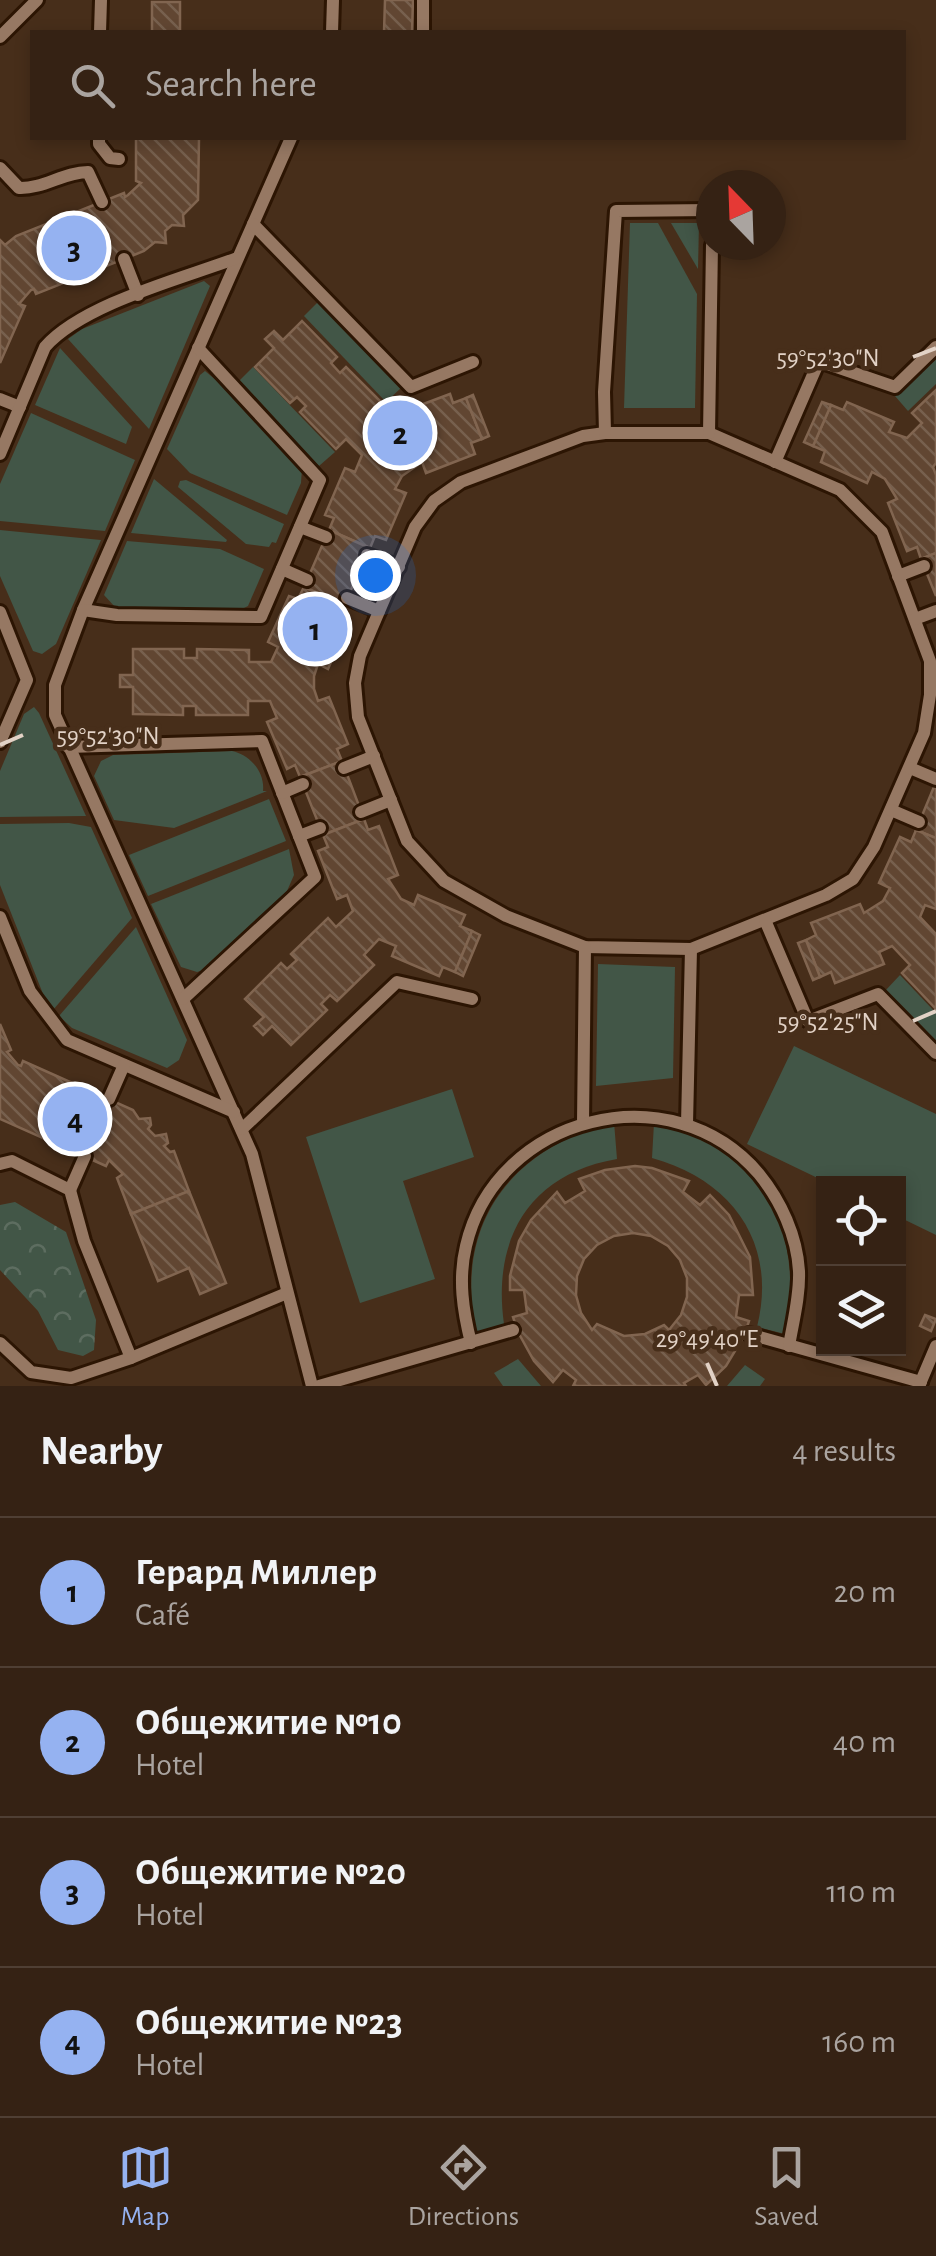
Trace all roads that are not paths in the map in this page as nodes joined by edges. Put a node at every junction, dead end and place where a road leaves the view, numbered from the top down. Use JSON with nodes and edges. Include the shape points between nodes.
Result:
{"nodes":[{"id":1,"x":37,"y":0,"type":"edge"},
{"id":2,"x":101,"y":0,"type":"edge"},
{"id":3,"x":333,"y":0,"type":"edge"},
{"id":4,"x":423,"y":0,"type":"edge"},
{"id":5,"x":100,"y":30,"type":"edge"},
{"id":6,"x":332,"y":30,"type":"edge"},
{"id":7,"x":423,"y":30,"type":"edge"},
{"id":8,"x":0,"y":38,"type":"edge"},
{"id":9,"x":99,"y":140,"type":"edge"},
{"id":10,"x":290,"y":140,"type":"edge"},
{"id":11,"x":119,"y":159,"type":"dead end"},
{"id":12,"x":0,"y":168,"type":"edge"},
{"id":13,"x":102,"y":202,"type":"dead end"},
{"id":14,"x":696,"y":210,"type":"edge"},
{"id":15,"x":253,"y":224,"type":"junction"},
{"id":16,"x":237,"y":258,"type":"junction"},
{"id":17,"x":124,"y":259,"type":"dead end"},
{"id":18,"x":712,"y":260,"type":"edge"},
{"id":19,"x":138,"y":295,"type":"junction"},
{"id":20,"x":198,"y":348,"type":"junction"},
{"id":21,"x":936,"y":348,"type":"edge"},
{"id":22,"x":474,"y":362,"type":"dead end"},
{"id":23,"x":0,"y":399,"type":"edge"},
{"id":24,"x":20,"y":407,"type":"junction"},
{"id":25,"x":605,"y":433,"type":"junction"},
{"id":26,"x":708,"y":433,"type":"junction"},
{"id":27,"x":1,"y":448,"type":"edge"},
{"id":28,"x":775,"y":462,"type":"junction"},
{"id":29,"x":300,"y":527,"type":"junction"},
{"id":30,"x":326,"y":537,"type":"dead end"},
{"id":31,"x":367,"y":555,"type":"dead end"},
{"id":32,"x":399,"y":566,"type":"junction"},
{"id":33,"x":924,"y":566,"type":"dead end"},
{"id":34,"x":282,"y":570,"type":"junction"},
{"id":35,"x":898,"y":576,"type":"junction"},
{"id":36,"x":307,"y":580,"type":"dead end"},
{"id":37,"x":347,"y":598,"type":"dead end"},
{"id":38,"x":83,"y":610,"type":"junction"},
{"id":39,"x":379,"y":611,"type":"junction"},
{"id":40,"x":936,"y":611,"type":"edge"},
{"id":41,"x":0,"y":612,"type":"edge"},
{"id":42,"x":915,"y":619,"type":"junction"},
{"id":43,"x":27,"y":680,"type":"junction"},
{"id":44,"x":55,"y":685,"type":"junction"},
{"id":45,"x":0,"y":742,"type":"edge"},
{"id":46,"x":68,"y":748,"type":"junction"},
{"id":47,"x":374,"y":756,"type":"junction"},
{"id":48,"x":344,"y":768,"type":"dead end"},
{"id":49,"x":910,"y":768,"type":"junction"},
{"id":50,"x":936,"y":779,"type":"edge"},
{"id":51,"x":303,"y":784,"type":"dead end"},
{"id":52,"x":282,"y":793,"type":"junction"},
{"id":53,"x":391,"y":800,"type":"junction"},
{"id":54,"x":891,"y":810,"type":"junction"},
{"id":55,"x":361,"y":812,"type":"dead end"},
{"id":56,"x":919,"y":822,"type":"dead end"},
{"id":57,"x":320,"y":828,"type":"dead end"},
{"id":58,"x":299,"y":836,"type":"junction"},
{"id":59,"x":0,"y":916,"type":"edge"},
{"id":60,"x":765,"y":920,"type":"junction"},
{"id":61,"x":585,"y":946,"type":"junction"},
{"id":62,"x":691,"y":949,"type":"junction"},
{"id":63,"x":6,"y":950,"type":"edge"},
{"id":64,"x":183,"y":999,"type":"junction"},
{"id":65,"x":472,"y":999,"type":"dead end"},
{"id":66,"x":936,"y":1053,"type":"edge"},
{"id":67,"x":124,"y":1065,"type":"junction"},
{"id":68,"x":109,"y":1100,"type":"dead end"},
{"id":69,"x":234,"y":1112,"type":"junction"},
{"id":70,"x":583,"y":1123,"type":"junction"},
{"id":71,"x":687,"y":1124,"type":"junction"},
{"id":72,"x":242,"y":1130,"type":"junction"},
{"id":73,"x":84,"y":1156,"type":"dead end"},
{"id":74,"x":0,"y":1164,"type":"edge"},
{"id":75,"x":70,"y":1190,"type":"junction"},
{"id":76,"x":287,"y":1292,"type":"junction"},
{"id":77,"x":513,"y":1330,"type":"dead end"},
{"id":78,"x":749,"y":1334,"type":"dead end"},
{"id":79,"x":0,"y":1343,"type":"edge"},
{"id":80,"x":471,"y":1343,"type":"junction"},
{"id":81,"x":790,"y":1346,"type":"junction"},
{"id":82,"x":936,"y":1346,"type":"edge"},
{"id":83,"x":132,"y":1358,"type":"junction"},
{"id":84,"x":920,"y":1384,"type":"edge"},
{"id":85,"x":315,"y":1386,"type":"edge"}],
"edges":[{"from":1,"to":8,"type":"lane"},
{"from":2,"to":5,"type":"lane"},
{"from":3,"to":6,"type":"lane"},
{"from":4,"to":7,"type":"lane"},
{"from":9,"to":11,"type":"lane","via":[[110,158]]},
{"from":10,"to":15,"type":"lane"},
{"from":12,"to":13,"type":"lane","via":[[19,188],[31,189],[88,172]]},
{"from":14,"to":25,"type":"lane","via":[[616,211]]},
{"from":15,"to":16,"type":"lane"},
{"from":15,"to":22,"type":"lane","via":[[412,387]]},
{"from":16,"to":19,"type":"lane"},
{"from":16,"to":20,"type":"lane"},
{"from":17,"to":19,"type":"lane"},
{"from":18,"to":26,"type":"lane"},
{"from":19,"to":24,"type":"lane","via":[[82,315],[56,334],[44,346]]},
{"from":20,"to":29,"type":"lane","via":[[320,480]]},
{"from":20,"to":38,"type":"lane"},
{"from":21,"to":28,"type":"lane","via":[[896,387],[819,361]]},
{"from":23,"to":24,"type":"lane"},
{"from":24,"to":27,"type":"lane"},
{"from":25,"to":26,"type":"lane"},
{"from":25,"to":32,"type":"lane","via":[[461,482],[434,501]]},
{"from":26,"to":28,"type":"lane"},
{"from":28,"to":35,"type":"lane","via":[[840,490],[882,532]]},
{"from":29,"to":30,"type":"lane"},
{"from":29,"to":34,"type":"lane"},
{"from":31,"to":32,"type":"lane"},
{"from":32,"to":39,"type":"lane"},
{"from":33,"to":35,"type":"lane"},
{"from":34,"to":36,"type":"lane"},
{"from":34,"to":38,"type":"lane","via":[[261,617]]},
{"from":35,"to":42,"type":"lane"},
{"from":37,"to":39,"type":"lane"},
{"from":38,"to":44,"type":"lane"},
{"from":39,"to":47,"type":"lane","via":[[355,683],[358,717]]},
{"from":40,"to":42,"type":"lane"},
{"from":41,"to":43,"type":"lane"},
{"from":42,"to":49,"type":"lane","via":[[930,660],[930,694]]},
{"from":43,"to":44,"type":"lane"},
{"from":43,"to":45,"type":"lane"},
{"from":44,"to":46,"type":"lane","via":[[55,715]]},
{"from":46,"to":52,"type":"lane","via":[[262,742]]},
{"from":46,"to":64,"type":"lane"},
{"from":47,"to":48,"type":"lane"},
{"from":47,"to":53,"type":"lane"},
{"from":49,"to":50,"type":"lane"},
{"from":49,"to":54,"type":"lane"},
{"from":51,"to":52,"type":"lane"},
{"from":52,"to":58,"type":"lane"},
{"from":53,"to":55,"type":"lane"},
{"from":53,"to":61,"type":"lane","via":[[408,841],[444,882],[506,916]]},
{"from":54,"to":56,"type":"lane"},
{"from":54,"to":60,"type":"lane","via":[[852,880]]},
{"from":57,"to":58,"type":"lane"},
{"from":58,"to":64,"type":"lane","via":[[315,877]]},
{"from":59,"to":63,"type":"lane"},
{"from":60,"to":62,"type":"lane"},
{"from":60,"to":66,"type":"lane","via":[[808,1021],[878,994]]},
{"from":61,"to":62,"type":"lane"},
{"from":61,"to":70,"type":"lane"},
{"from":62,"to":71,"type":"lane"},
{"from":63,"to":67,"type":"lane","via":[[67,1040]]},
{"from":64,"to":69,"type":"lane"},
{"from":65,"to":72,"type":"lane","via":[[398,982]]},
{"from":67,"to":68,"type":"lane"},
{"from":67,"to":69,"type":"lane"},
{"from":69,"to":72,"type":"lane"},
{"from":70,"to":71,"type":"lane","via":[[634,1115]]},
{"from":70,"to":80,"type":"lane","via":[[517,1158],[478,1210],[462,1277]]},
{"from":71,"to":81,"type":"lane","via":[[753,1167],[786,1217],[799,1272]]},
{"from":72,"to":76,"type":"lane"},
{"from":73,"to":75,"type":"lane"},
{"from":74,"to":75,"type":"lane","via":[[12,1161]]},
{"from":75,"to":83,"type":"lane"},
{"from":76,"to":83,"type":"lane"},
{"from":76,"to":85,"type":"lane"},
{"from":77,"to":80,"type":"lane"},
{"from":78,"to":81,"type":"lane"},
{"from":79,"to":83,"type":"lane","via":[[31,1372],[71,1378]]},
{"from":80,"to":85,"type":"lane"},
{"from":81,"to":84,"type":"lane"},
{"from":82,"to":84,"type":"lane"}]}
